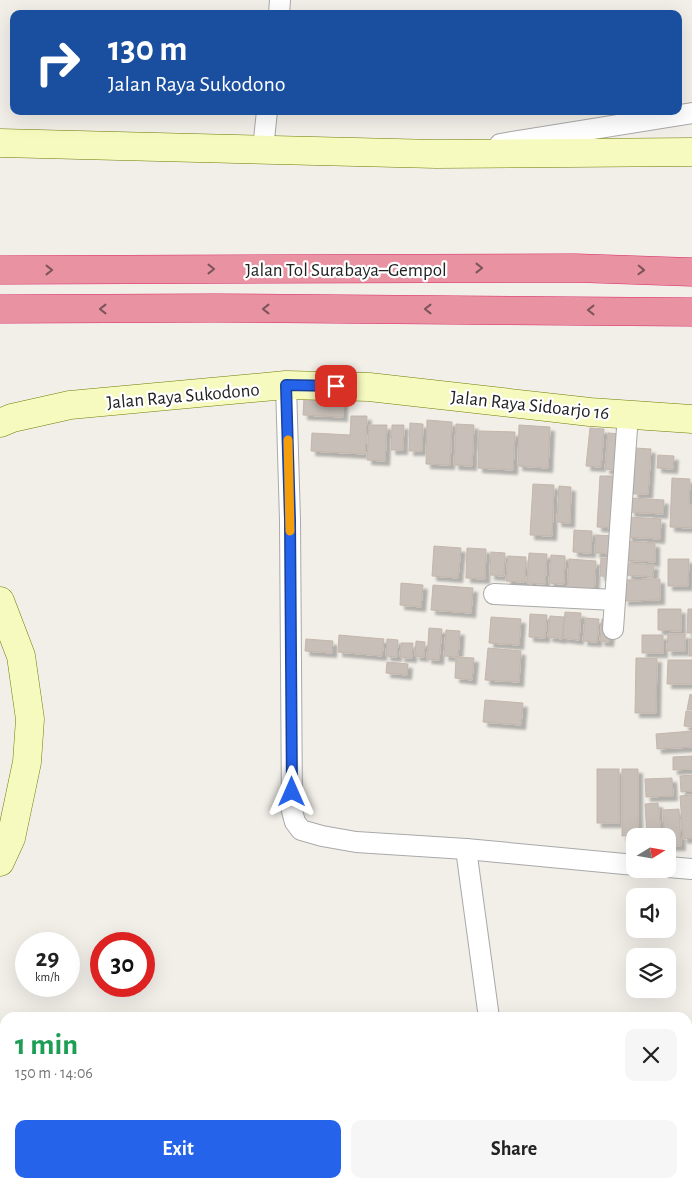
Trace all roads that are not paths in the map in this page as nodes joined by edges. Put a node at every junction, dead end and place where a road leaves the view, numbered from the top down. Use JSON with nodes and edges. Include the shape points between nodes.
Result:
{"nodes":[{"id":1,"x":267,"y":115,"type":"edge"},
{"id":2,"x":680,"y":115,"type":"edge"},
{"id":3,"x":0,"y":143,"type":"edge"},
{"id":4,"x":263,"y":149,"type":"junction"},
{"id":5,"x":692,"y":152,"type":"edge"},
{"id":6,"x":436,"y":154,"type":"junction"},
{"id":7,"x":0,"y":270,"type":"edge"},
{"id":8,"x":692,"y":272,"type":"edge"},
{"id":9,"x":0,"y":309,"type":"edge"},
{"id":10,"x":692,"y":312,"type":"edge"},
{"id":11,"x":286,"y":385,"type":"junction"},
{"id":12,"x":369,"y":387,"type":"joint"},
{"id":13,"x":628,"y":414,"type":"junction"},
{"id":14,"x":692,"y":419,"type":"edge"},
{"id":15,"x":0,"y":423,"type":"edge"},
{"id":16,"x":494,"y":594,"type":"dead end"},
{"id":17,"x":615,"y":600,"type":"junction"},
{"id":18,"x":0,"y":601,"type":"edge"},
{"id":19,"x":613,"y":628,"type":"dead end"},
{"id":20,"x":466,"y":849,"type":"junction"},
{"id":21,"x":0,"y":862,"type":"edge"},
{"id":22,"x":626,"y":864,"type":"edge"},
{"id":23,"x":676,"y":868,"type":"edge"},
{"id":24,"x":692,"y":869,"type":"edge"},
{"id":25,"x":487,"y":1012,"type":"edge"}],
"edges":[{"from":1,"to":4,"type":"street"},
{"from":2,"to":6,"type":"street"},
{"from":3,"to":4,"type":"main road"},
{"from":4,"to":6,"type":"main road"},
{"from":5,"to":6,"type":"main road"},
{"from":7,"to":8,"type":"highway","name":"Jalan Tol Surabaya–Gempol","one_way":true,"via":[[575,268]]},
{"from":10,"to":9,"type":"highway","name":"Jalan Tol Surabaya–Gempol","one_way":true},
{"from":11,"to":12,"type":"main road","name":"Jalan Raya Sukodono"},
{"from":11,"to":15,"type":"main road","name":"Jalan Raya Sukodono","via":[[70,405]]},
{"from":11,"to":20,"type":"street","via":[[292,811],[295,822],[301,830],[356,842]]},
{"from":12,"to":13,"type":"main road","name":"Jalan Raya Sidoarjo 16"},
{"from":13,"to":14,"type":"main road","name":"Jalan Raya Sidoarjo 16"},
{"from":13,"to":17,"type":"street"},
{"from":16,"to":17,"type":"street"},
{"from":17,"to":19,"type":"street"},
{"from":18,"to":21,"type":"main road","via":[[21,656],[30,719],[27,762],[11,838]]},
{"from":20,"to":22,"type":"street"},
{"from":20,"to":25,"type":"street"},
{"from":23,"to":24,"type":"street"}]}
